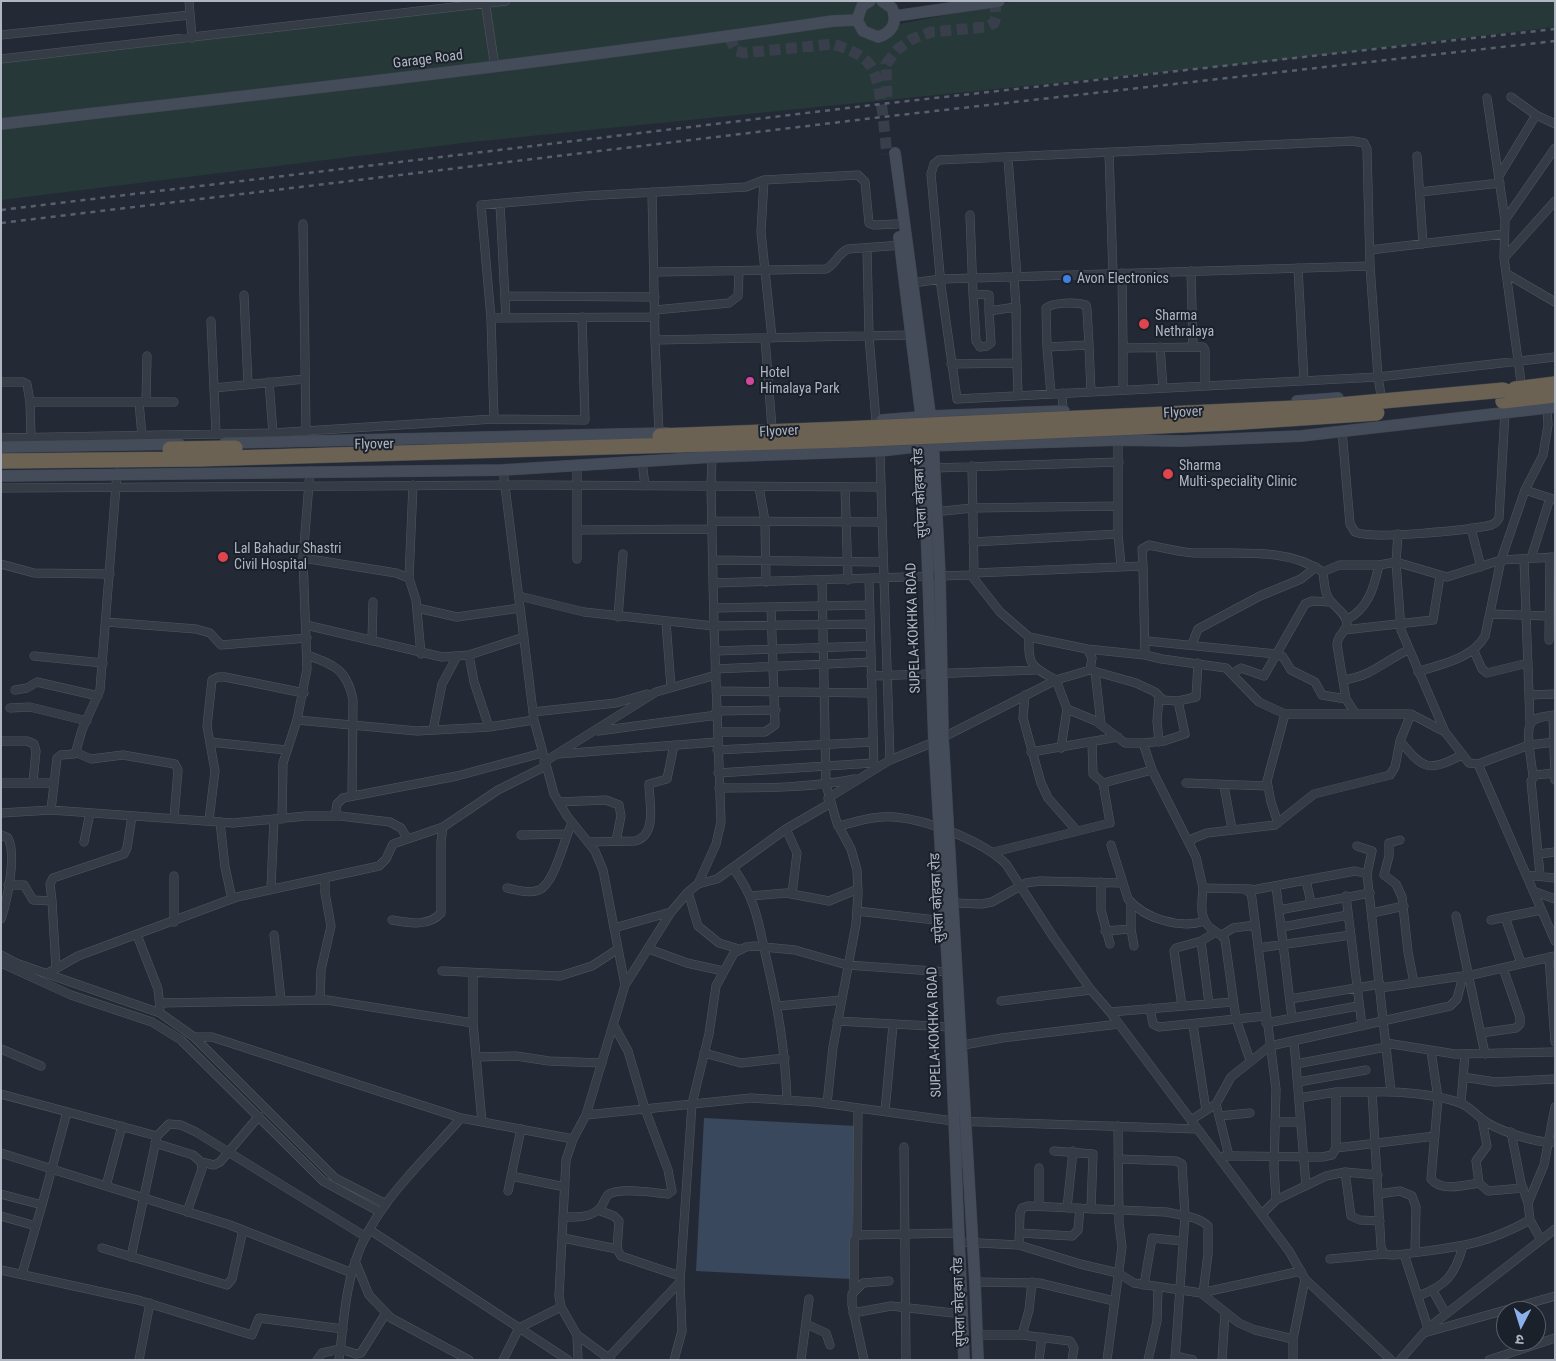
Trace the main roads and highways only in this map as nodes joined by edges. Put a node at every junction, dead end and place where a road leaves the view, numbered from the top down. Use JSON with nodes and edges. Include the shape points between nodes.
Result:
{"nodes":[{"id":1,"x":1555,"y":384,"type":"edge"},
{"id":2,"x":1504,"y":401,"type":"junction"},
{"id":3,"x":1552,"y":403,"type":"edge"},
{"id":4,"x":1,"y":453,"type":"edge"},
{"id":5,"x":1,"y":461,"type":"edge"}],
"edges":[{"from":1,"to":2,"type":"highway","name":"Flyover"},
{"from":2,"to":3,"type":"highway","name":"Flyover"},
{"from":2,"to":4,"type":"highway","name":"Flyover","bridge":true,"via":[[499,442]]},
{"from":2,"to":5,"type":"highway","name":"Flyover","bridge":true,"via":[[1227,423],[779,443],[197,459]]}]}
